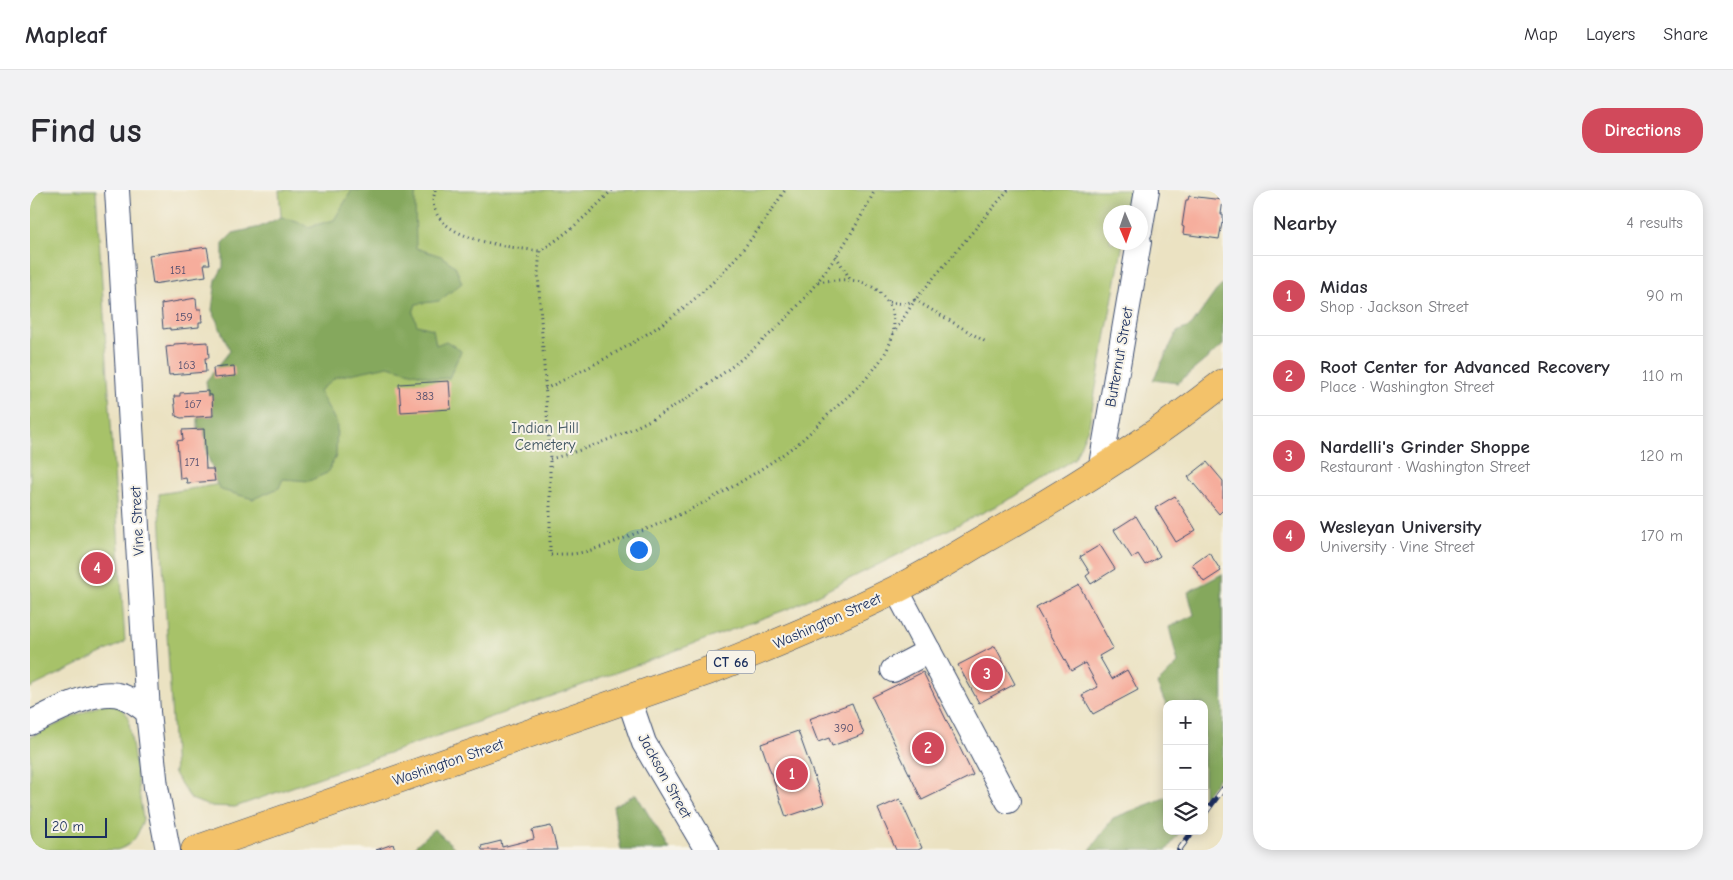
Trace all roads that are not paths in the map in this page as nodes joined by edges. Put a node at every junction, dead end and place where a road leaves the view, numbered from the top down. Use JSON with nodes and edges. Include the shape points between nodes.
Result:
{"nodes":[{"id":1,"x":117,"y":190,"type":"edge"},
{"id":2,"x":1148,"y":190,"type":"edge"},
{"id":3,"x":1145,"y":205,"type":"edge"},
{"id":4,"x":1138,"y":250,"type":"edge"},
{"id":5,"x":1223,"y":383,"type":"edge"},
{"id":6,"x":1100,"y":471,"type":"junction"},
{"id":7,"x":896,"y":589,"type":"junction"},
{"id":8,"x":929,"y":651,"type":"junction"},
{"id":9,"x":893,"y":670,"type":"dead end"},
{"id":10,"x":629,"y":699,"type":"junction"},
{"id":11,"x":148,"y":712,"type":"junction"},
{"id":12,"x":30,"y":723,"type":"edge"},
{"id":13,"x":1008,"y":801,"type":"dead end"},
{"id":14,"x":168,"y":850,"type":"edge"},
{"id":15,"x":194,"y":850,"type":"edge"},
{"id":16,"x":707,"y":850,"type":"edge"}],
"edges":[{"from":1,"to":11,"type":"street","name":"Vine Street"},
{"from":2,"to":3,"type":"street"},
{"from":4,"to":6,"type":"street","name":"Butternut Street"},
{"from":5,"to":6,"type":"highway","name":"Washington Street","number":"CT 66"},
{"from":6,"to":7,"type":"highway","name":"Washington Street","number":"CT 66"},
{"from":7,"to":8,"type":"street"},
{"from":7,"to":10,"type":"highway","name":"Washington Street","number":"CT 66","via":[[780,643]]},
{"from":8,"to":9,"type":"street"},
{"from":8,"to":13,"type":"street"},
{"from":10,"to":15,"type":"highway","name":"Washington Street","number":"CT 66"},
{"from":10,"to":16,"type":"street","name":"Jackson Street","via":[[648,749]]},
{"from":11,"to":12,"type":"street","via":[[121,696],[108,694],[76,702]]},
{"from":11,"to":14,"type":"street","name":"Vine Street","via":[[156,787]]}]}
